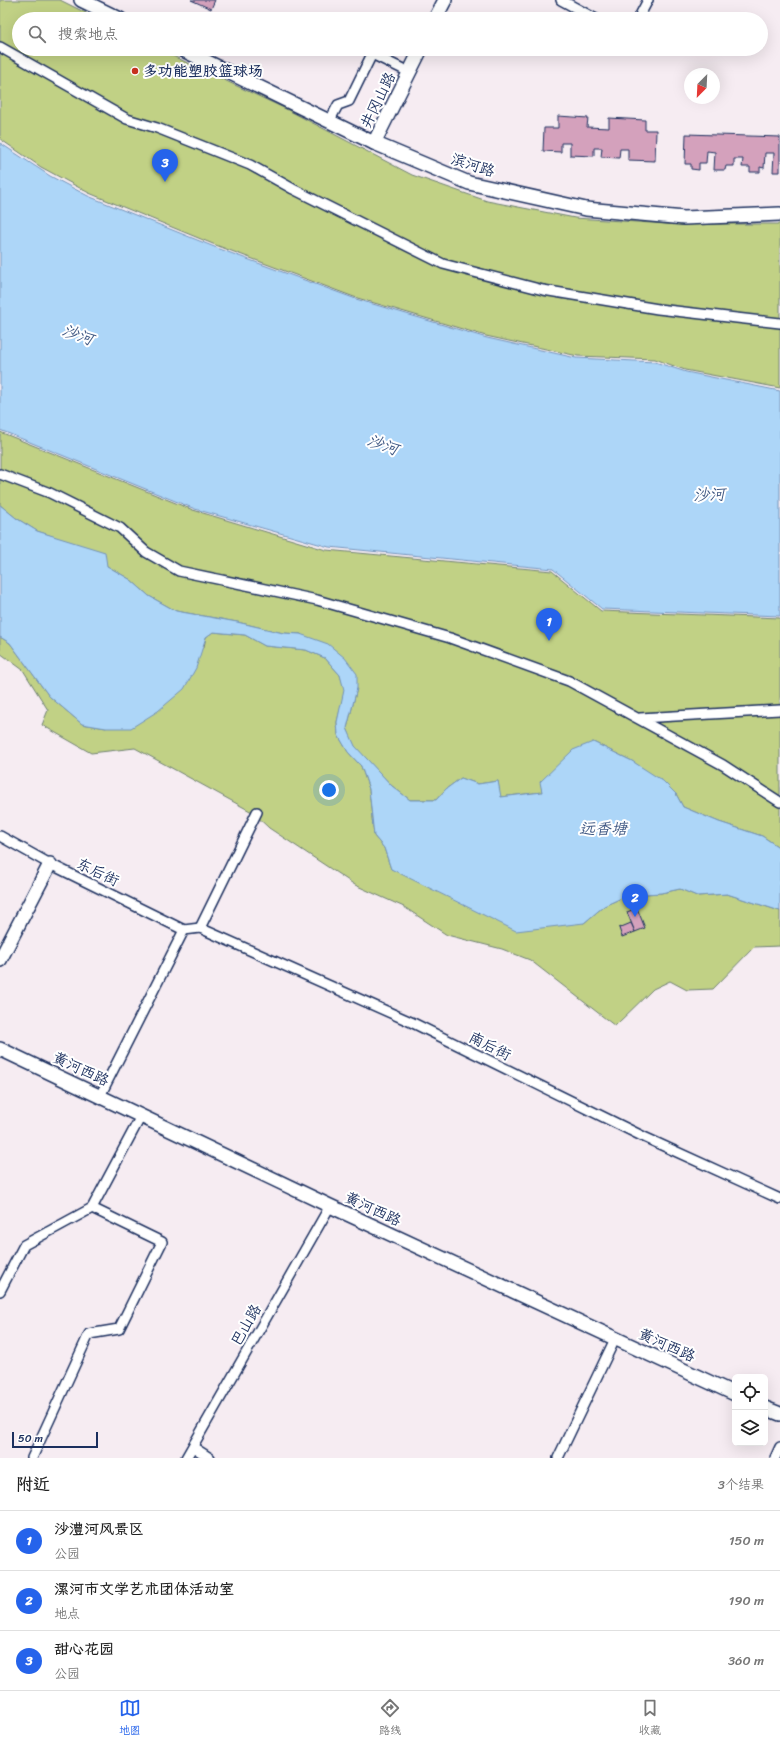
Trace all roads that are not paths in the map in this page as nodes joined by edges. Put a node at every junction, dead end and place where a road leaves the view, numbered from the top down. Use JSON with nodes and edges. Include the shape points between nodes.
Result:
{"nodes":[{"id":1,"x":81,"y":0,"type":"edge"},
{"id":2,"x":445,"y":0,"type":"edge"},
{"id":3,"x":561,"y":0,"type":"edge"},
{"id":4,"x":648,"y":0,"type":"edge"},
{"id":5,"x":106,"y":12,"type":"edge"},
{"id":6,"x":439,"y":12,"type":"edge"},
{"id":7,"x":583,"y":12,"type":"edge"},
{"id":8,"x":642,"y":12,"type":"edge"},
{"id":9,"x":0,"y":47,"type":"edge"},
{"id":10,"x":12,"y":54,"type":"edge"},
{"id":11,"x":16,"y":56,"type":"edge"},
{"id":12,"x":195,"y":56,"type":"edge"},
{"id":13,"x":371,"y":56,"type":"edge"},
{"id":14,"x":376,"y":56,"type":"edge"},
{"id":15,"x":417,"y":56,"type":"edge"},
{"id":16,"x":409,"y":72,"type":"junction"},
{"id":17,"x":329,"y":122,"type":"junction"},
{"id":18,"x":374,"y":143,"type":"junction"},
{"id":19,"x":780,"y":214,"type":"edge"},
{"id":20,"x":780,"y":323,"type":"edge"},
{"id":21,"x":0,"y":474,"type":"edge"},
{"id":22,"x":780,"y":710,"type":"edge"},
{"id":23,"x":640,"y":718,"type":"junction"},
{"id":24,"x":780,"y":802,"type":"edge"},
{"id":25,"x":257,"y":812,"type":"dead end"},
{"id":26,"x":0,"y":836,"type":"edge"},
{"id":27,"x":50,"y":864,"type":"junction"},
{"id":28,"x":200,"y":928,"type":"junction"},
{"id":29,"x":184,"y":930,"type":"junction"},
{"id":30,"x":0,"y":960,"type":"edge"},
{"id":31,"x":0,"y":1049,"type":"edge"},
{"id":32,"x":100,"y":1096,"type":"junction"},
{"id":33,"x":141,"y":1116,"type":"junction"},
{"id":34,"x":780,"y":1199,"type":"edge"},
{"id":35,"x":330,"y":1206,"type":"junction"},
{"id":36,"x":92,"y":1208,"type":"junction"},
{"id":37,"x":0,"y":1291,"type":"edge"},
{"id":38,"x":615,"y":1339,"type":"junction"},
{"id":39,"x":732,"y":1393,"type":"edge"},
{"id":40,"x":768,"y":1409,"type":"edge"},
{"id":41,"x":780,"y":1414,"type":"edge"},
{"id":42,"x":193,"y":1447,"type":"junction"},
{"id":43,"x":780,"y":1447,"type":"edge"},
{"id":44,"x":32,"y":1458,"type":"edge"},
{"id":45,"x":186,"y":1458,"type":"edge"},
{"id":46,"x":210,"y":1458,"type":"edge"},
{"id":47,"x":558,"y":1458,"type":"edge"},
{"id":48,"x":775,"y":1458,"type":"edge"}],
"edges":[{"from":1,"to":5,"type":"street"},
{"from":2,"to":6,"type":"street"},
{"from":3,"to":7,"type":"street"},
{"from":4,"to":8,"type":"street"},
{"from":9,"to":10,"type":"street"},
{"from":11,"to":20,"type":"street","via":[[127,119],[158,128],[250,165],[443,264],[543,290],[658,309]]},
{"from":12,"to":17,"type":"street","name":"滨河路"},
{"from":13,"to":17,"type":"street","via":[[349,101],[338,105]]},
{"from":14,"to":16,"type":"street"},
{"from":15,"to":16,"type":"street","name":"井冈山路"},
{"from":16,"to":18,"type":"street","name":"井冈山路"},
{"from":17,"to":18,"type":"street","name":"滨河路"},
{"from":18,"to":19,"type":"street","name":"滨河路","via":[[469,183],[586,209],[684,218]]},
{"from":21,"to":23,"type":"street","via":[[50,493],[120,528],[146,552],[179,571],[317,600],[450,638],[562,678]]},
{"from":22,"to":23,"type":"street"},
{"from":23,"to":24,"type":"street","via":[[723,765]]},
{"from":25,"to":28,"type":"street"},
{"from":26,"to":27,"type":"street","name":"东后街"},
{"from":27,"to":29,"type":"street","name":"东后街"},
{"from":27,"to":30,"type":"street"},
{"from":28,"to":29,"type":"street"},
{"from":28,"to":34,"type":"street","name":"南后街","via":[[411,1022],[637,1133]]},
{"from":29,"to":32,"type":"street"},
{"from":31,"to":32,"type":"street","name":"黄河西路"},
{"from":32,"to":33,"type":"street","name":"黄河西路"},
{"from":33,"to":35,"type":"street","name":"黄河西路"},
{"from":33,"to":36,"type":"street"},
{"from":35,"to":38,"type":"street","name":"黄河西路"},
{"from":35,"to":42,"type":"street","name":"巴山路"},
{"from":36,"to":37,"type":"street","via":[[24,1245]]},
{"from":36,"to":44,"type":"street","via":[[162,1242],[119,1328],[89,1334]]},
{"from":38,"to":39,"type":"street","name":"黄河西路"},
{"from":38,"to":47,"type":"street"},
{"from":40,"to":41,"type":"street"},
{"from":42,"to":45,"type":"street","name":"巴山路"},
{"from":42,"to":46,"type":"street"},
{"from":43,"to":48,"type":"street"}]}
